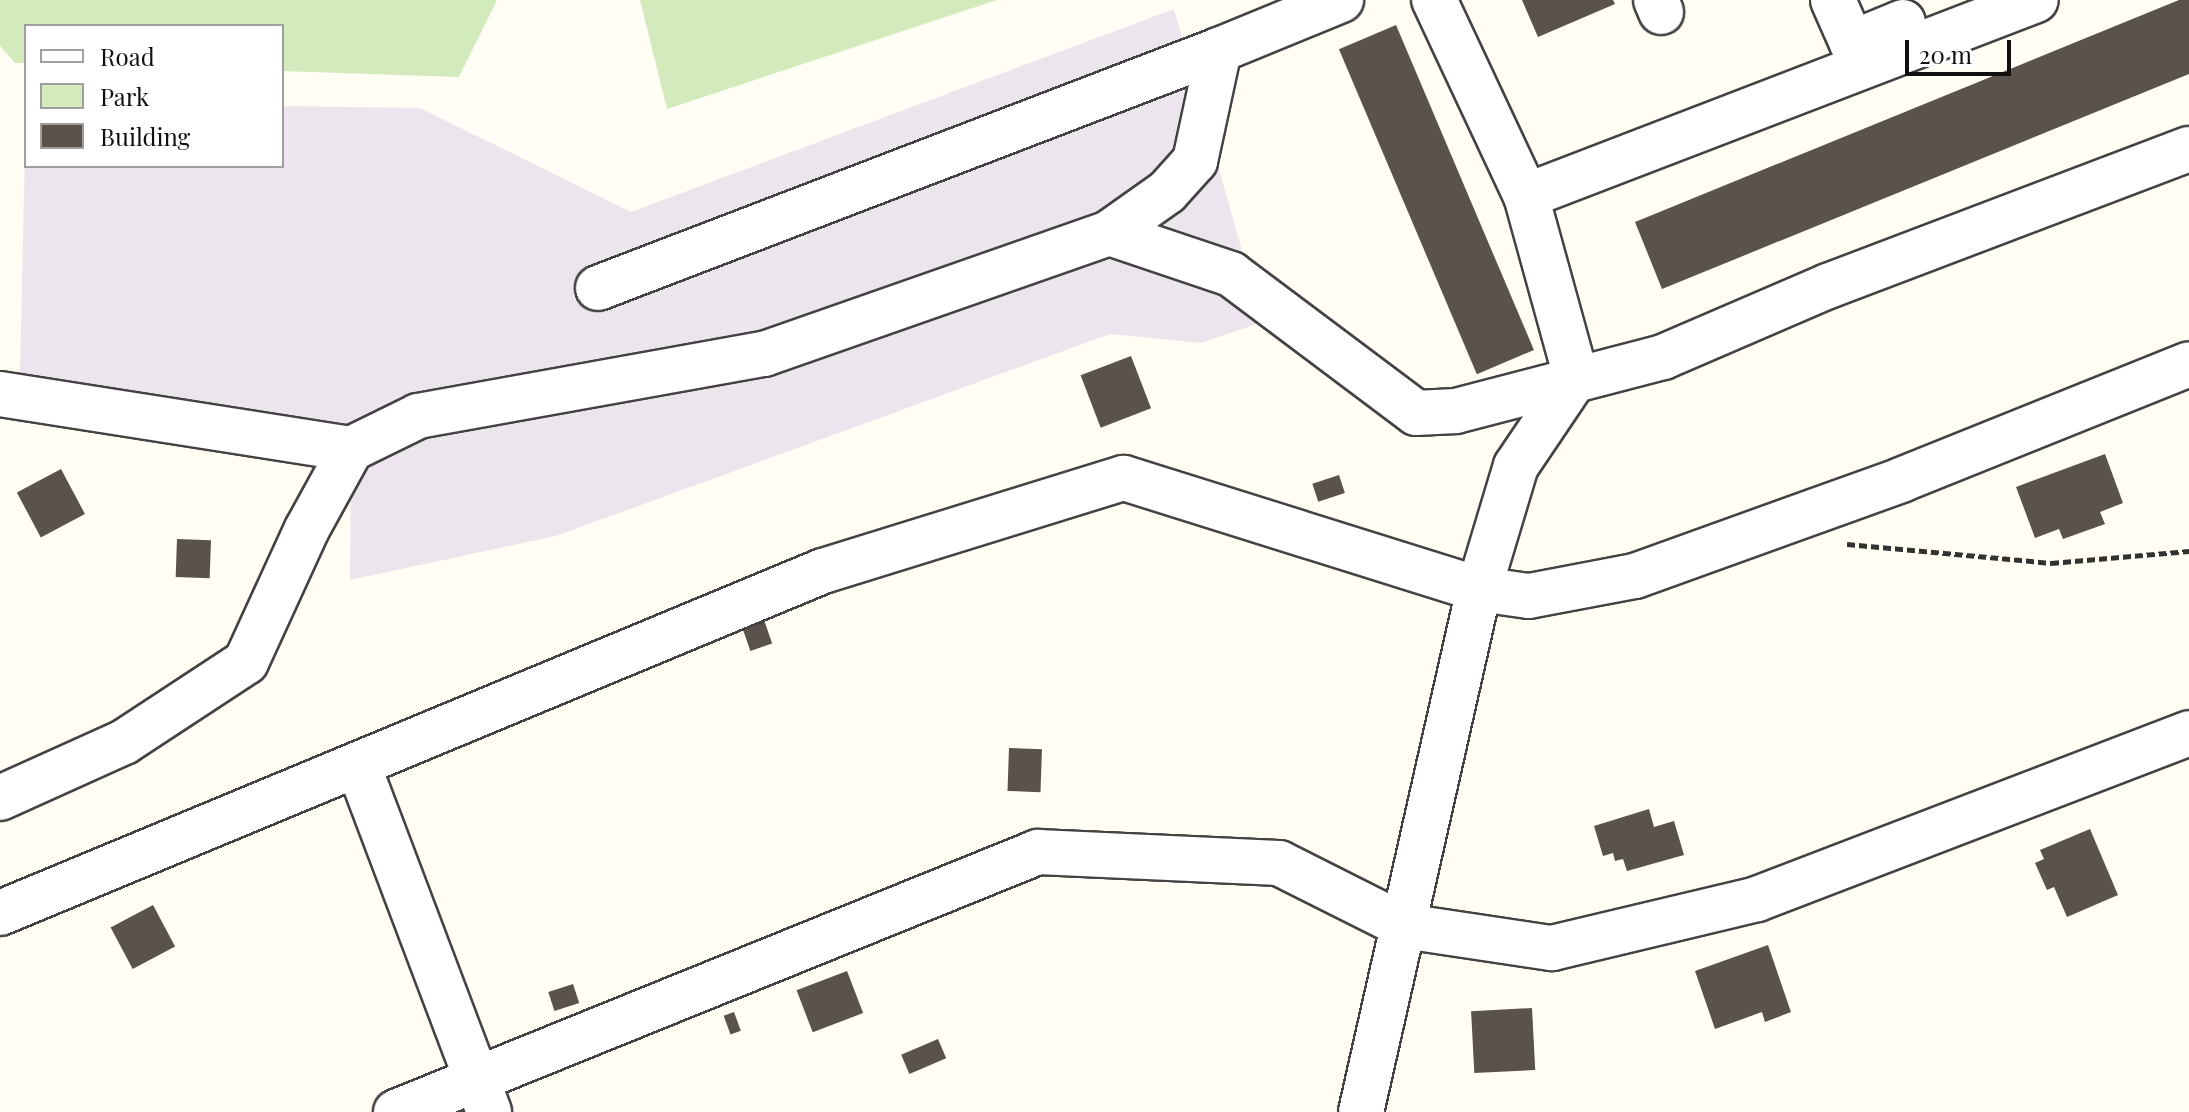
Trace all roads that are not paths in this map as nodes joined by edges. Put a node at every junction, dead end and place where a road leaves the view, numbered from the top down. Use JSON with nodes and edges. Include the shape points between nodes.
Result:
{"nodes":[{"id":1,"x":1341,"y":0,"type":"edge"},
{"id":2,"x":1434,"y":0,"type":"edge"},
{"id":3,"x":1833,"y":0,"type":"edge"},
{"id":4,"x":2036,"y":0,"type":"edge"},
{"id":5,"x":1956,"y":1,"type":"edge"},
{"id":6,"x":1219,"y":50,"type":"junction"},
{"id":7,"x":2189,"y":149,"type":"edge"},
{"id":8,"x":1526,"y":196,"type":"junction"},
{"id":9,"x":1109,"y":233,"type":"junction"},
{"id":10,"x":598,"y":288,"type":"dead end"},
{"id":11,"x":2189,"y":364,"type":"edge"},
{"id":12,"x":1576,"y":377,"type":"junction"},
{"id":13,"x":0,"y":394,"type":"edge"},
{"id":14,"x":351,"y":449,"type":"junction"},
{"id":15,"x":1479,"y":589,"type":"junction"},
{"id":16,"x":2189,"y":733,"type":"edge"},
{"id":17,"x":358,"y":765,"type":"junction"},
{"id":18,"x":0,"y":798,"type":"edge"},
{"id":19,"x":0,"y":913,"type":"edge"},
{"id":20,"x":1404,"y":926,"type":"junction"},
{"id":21,"x":482,"y":1096,"type":"edge"},
{"id":22,"x":396,"y":1112,"type":"edge"},
{"id":23,"x":1361,"y":1112,"type":"edge"}],
"edges":[{"from":1,"to":6,"type":"street"},
{"from":2,"to":8,"type":"street"},
{"from":3,"to":5,"type":"street","via":[[1852,43]]},
{"from":4,"to":8,"type":"street"},
{"from":6,"to":9,"type":"street","via":[[1195,161],[1167,192]]},
{"from":6,"to":10,"type":"street"},
{"from":7,"to":12,"type":"street","via":[[1828,286],[1663,357]]},
{"from":8,"to":12,"type":"street"},
{"from":9,"to":12,"type":"street","via":[[1231,274],[1416,413],[1456,411]]},
{"from":9,"to":14,"type":"street","via":[[764,354],[418,416]]},
{"from":11,"to":15,"type":"street","via":[[1901,480],[1635,576],[1529,596]]},
{"from":12,"to":15,"type":"street","via":[[1516,466]]},
{"from":13,"to":14,"type":"street"},
{"from":14,"to":18,"type":"street","via":[[307,529],[246,662],[124,742]]},
{"from":15,"to":17,"type":"street","via":[[1124,478],[823,571]]},
{"from":15,"to":20,"type":"street"},
{"from":16,"to":20,"type":"street","via":[[1757,899],[1552,948]]},
{"from":17,"to":19,"type":"street"},
{"from":17,"to":21,"type":"street"},
{"from":20,"to":21,"type":"street","via":[[1279,863],[1038,852]]},
{"from":20,"to":23,"type":"street"},
{"from":21,"to":22,"type":"street"}]}
